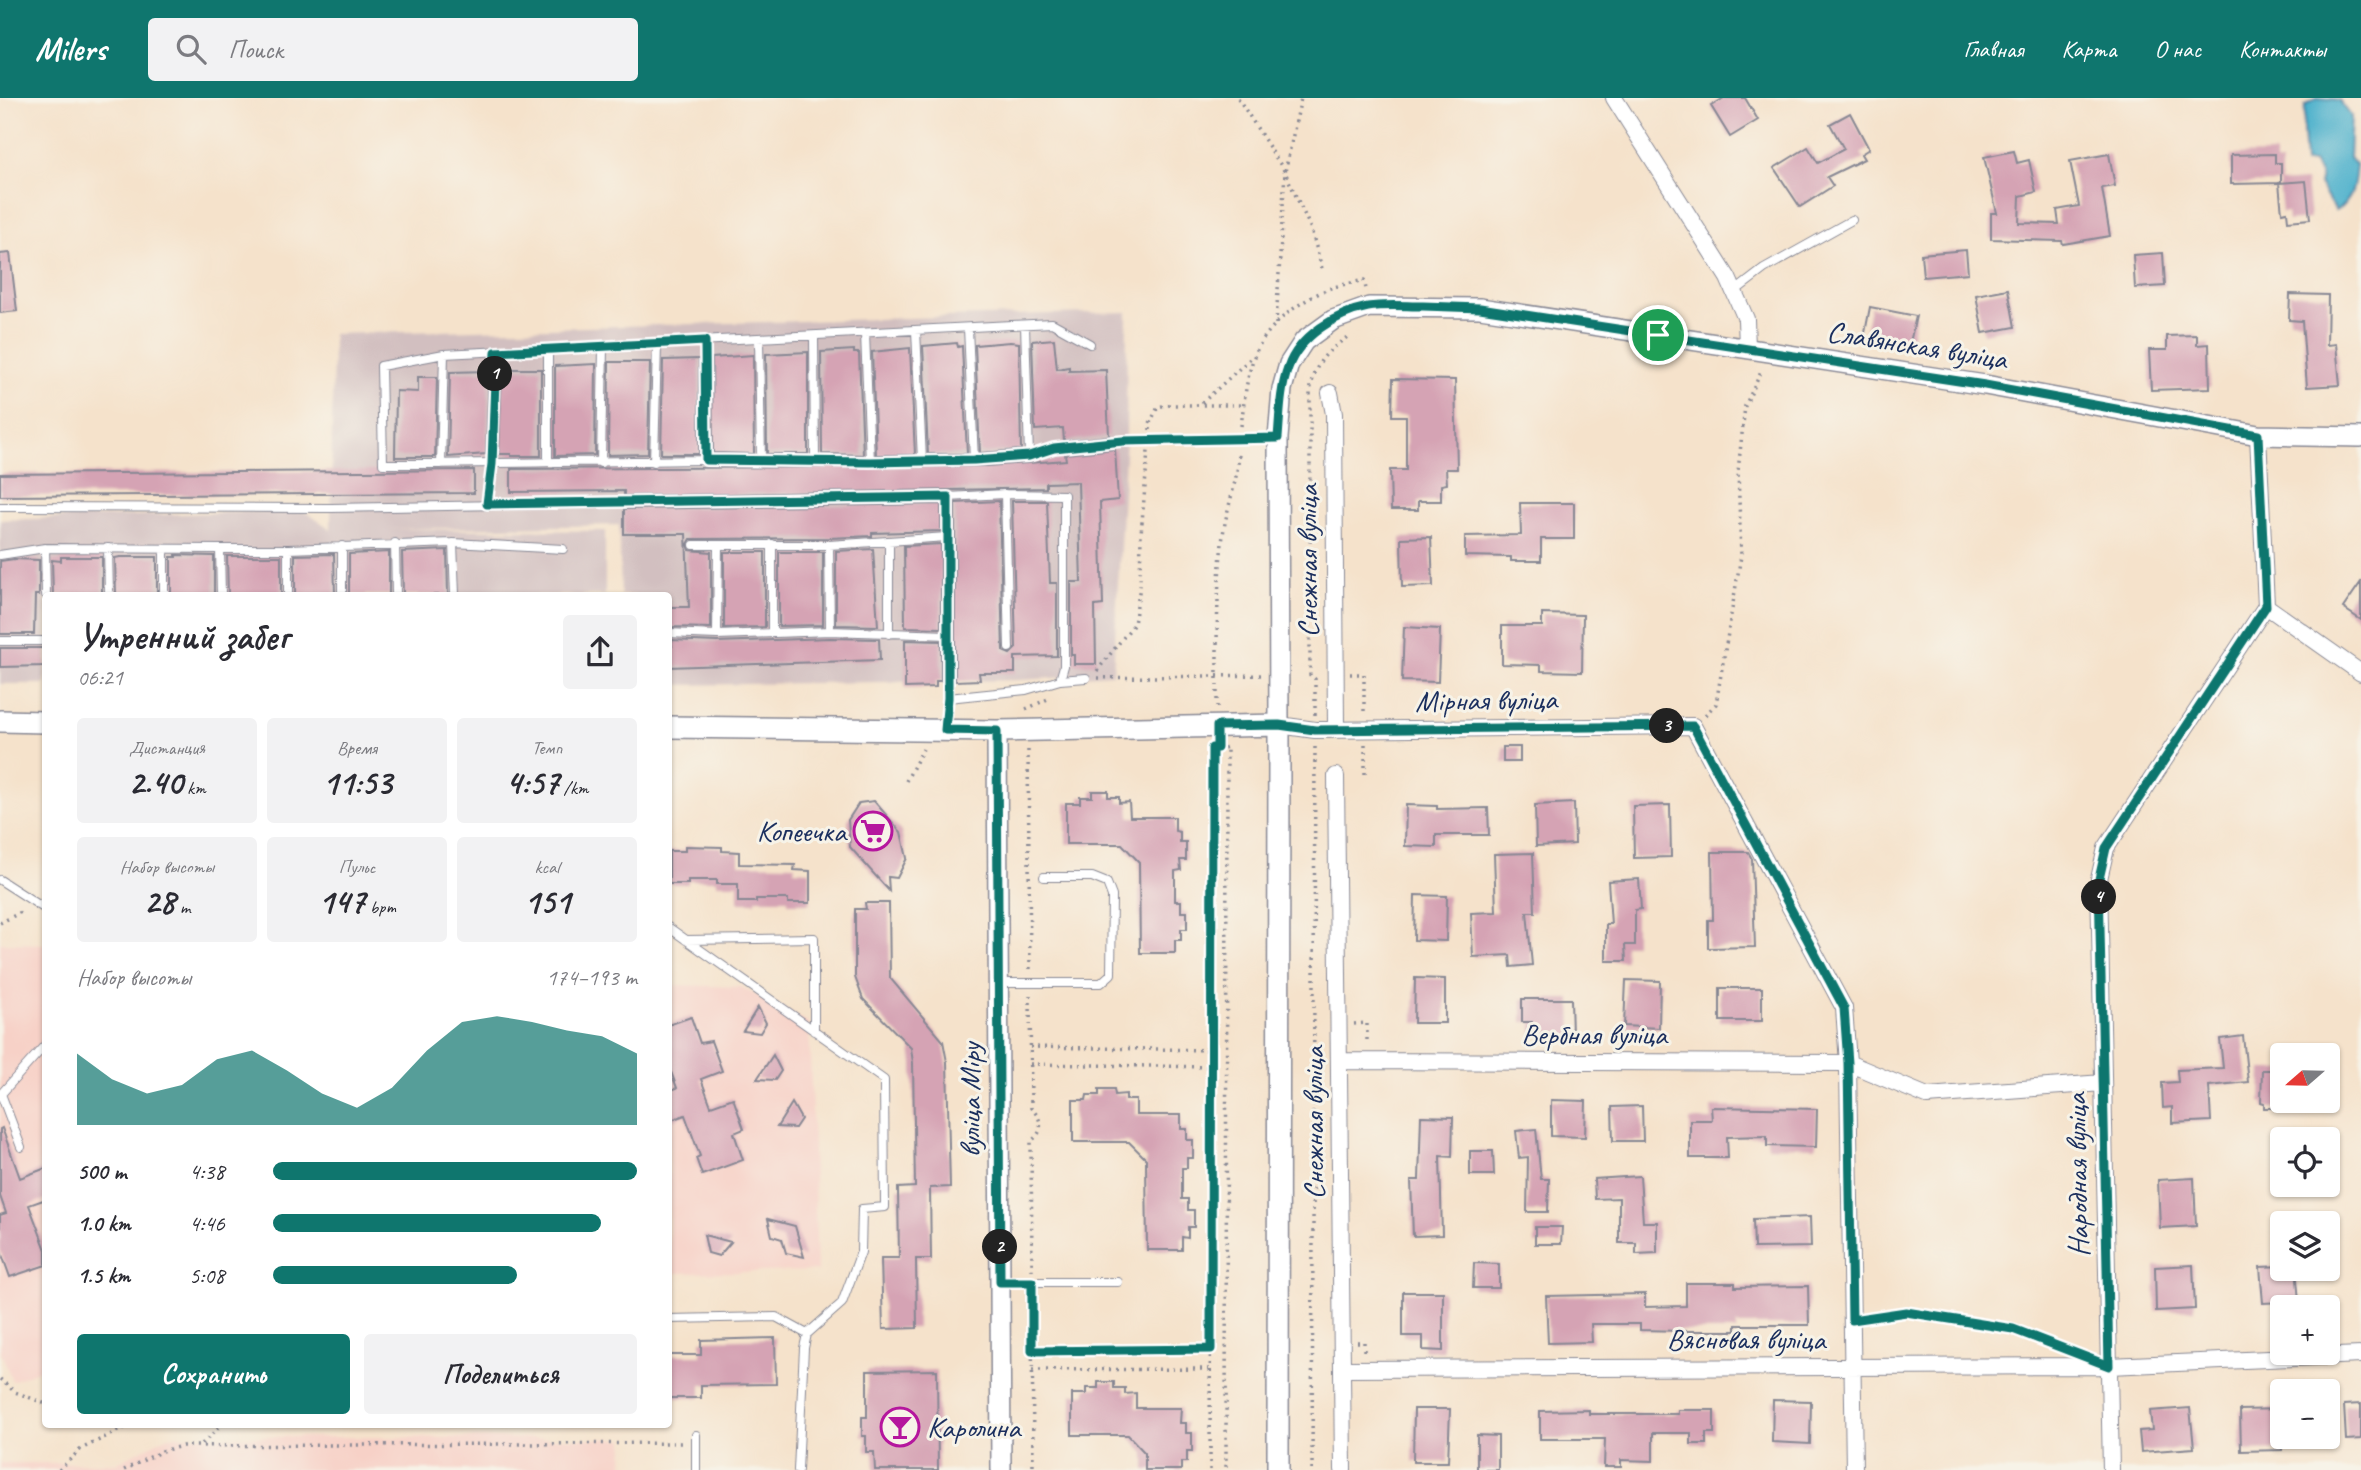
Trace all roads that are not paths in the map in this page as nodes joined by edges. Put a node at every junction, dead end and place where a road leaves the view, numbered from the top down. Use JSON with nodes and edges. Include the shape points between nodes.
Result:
{"nodes":[{"id":1,"x":1614,"y":98,"type":"edge"},
{"id":2,"x":1852,"y":220,"type":"dead end"},
{"id":3,"x":1734,"y":292,"type":"junction"},
{"id":4,"x":1025,"y":325,"type":"junction"},
{"id":5,"x":968,"y":328,"type":"junction"},
{"id":6,"x":916,"y":330,"type":"junction"},
{"id":7,"x":865,"y":333,"type":"junction"},
{"id":8,"x":814,"y":335,"type":"junction"},
{"id":9,"x":759,"y":338,"type":"junction"},
{"id":10,"x":705,"y":341,"type":"junction"},
{"id":11,"x":657,"y":344,"type":"junction"},
{"id":12,"x":1090,"y":344,"type":"dead end"},
{"id":13,"x":603,"y":346,"type":"junction"},
{"id":14,"x":1747,"y":348,"type":"junction"},
{"id":15,"x":548,"y":349,"type":"junction"},
{"id":16,"x":496,"y":352,"type":"junction"},
{"id":17,"x":444,"y":354,"type":"junction"},
{"id":18,"x":1330,"y":393,"type":"dead end"},
{"id":19,"x":2258,"y":435,"type":"junction"},
{"id":20,"x":2361,"y":437,"type":"edge"},
{"id":21,"x":1278,"y":438,"type":"junction"},
{"id":22,"x":1029,"y":456,"type":"junction"},
{"id":23,"x":706,"y":460,"type":"junction"},
{"id":24,"x":922,"y":460,"type":"junction"},
{"id":25,"x":974,"y":460,"type":"junction"},
{"id":26,"x":548,"y":461,"type":"junction"},
{"id":27,"x":761,"y":461,"type":"junction"},
{"id":28,"x":815,"y":461,"type":"junction"},
{"id":29,"x":654,"y":462,"type":"junction"},
{"id":30,"x":870,"y":462,"type":"junction"},
{"id":31,"x":601,"y":463,"type":"junction"},
{"id":32,"x":441,"y":464,"type":"junction"},
{"id":33,"x":492,"y":464,"type":"junction"},
{"id":34,"x":1005,"y":494,"type":"junction"},
{"id":35,"x":948,"y":497,"type":"junction"},
{"id":36,"x":487,"y":504,"type":"junction"},
{"id":37,"x":0,"y":507,"type":"edge"},
{"id":38,"x":947,"y":537,"type":"junction"},
{"id":39,"x":888,"y":541,"type":"junction"},
{"id":40,"x":453,"y":543,"type":"junction"},
{"id":41,"x":394,"y":544,"type":"junction"},
{"id":42,"x":772,"y":544,"type":"junction"},
{"id":43,"x":694,"y":545,"type":"dead end"},
{"id":44,"x":829,"y":545,"type":"junction"},
{"id":45,"x":342,"y":546,"type":"junction"},
{"id":46,"x":718,"y":546,"type":"junction"},
{"id":47,"x":46,"y":548,"type":"junction"},
{"id":48,"x":108,"y":548,"type":"junction"},
{"id":49,"x":220,"y":549,"type":"junction"},
{"id":50,"x":288,"y":549,"type":"junction"},
{"id":51,"x":563,"y":549,"type":"dead end"},
{"id":52,"x":164,"y":550,"type":"junction"},
{"id":53,"x":0,"y":555,"type":"edge"},
{"id":54,"x":46,"y":592,"type":"edge"},
{"id":55,"x":109,"y":592,"type":"edge"},
{"id":56,"x":164,"y":592,"type":"edge"},
{"id":57,"x":221,"y":592,"type":"edge"},
{"id":58,"x":288,"y":592,"type":"edge"},
{"id":59,"x":342,"y":592,"type":"edge"},
{"id":60,"x":396,"y":592,"type":"edge"},
{"id":61,"x":455,"y":592,"type":"edge"},
{"id":62,"x":2266,"y":606,"type":"junction"},
{"id":63,"x":772,"y":631,"type":"junction"},
{"id":64,"x":830,"y":631,"type":"junction"},
{"id":65,"x":672,"y":633,"type":"edge"},
{"id":66,"x":889,"y":634,"type":"junction"},
{"id":67,"x":717,"y":635,"type":"junction"},
{"id":68,"x":948,"y":635,"type":"junction"},
{"id":69,"x":42,"y":641,"type":"edge"},
{"id":70,"x":0,"y":642,"type":"edge"},
{"id":71,"x":1009,"y":649,"type":"dead end"},
{"id":72,"x":2361,"y":673,"type":"edge"},
{"id":73,"x":1086,"y":678,"type":"road end"},
{"id":74,"x":1060,"y":680,"type":"junction"},
{"id":75,"x":948,"y":698,"type":"junction"},
{"id":76,"x":0,"y":721,"type":"edge"},
{"id":77,"x":42,"y":722,"type":"edge"},
{"id":78,"x":1279,"y":725,"type":"junction"},
{"id":79,"x":672,"y":727,"type":"edge"},
{"id":80,"x":1336,"y":729,"type":"junction"},
{"id":81,"x":939,"y":730,"type":"junction"},
{"id":82,"x":997,"y":731,"type":"junction"},
{"id":83,"x":1336,"y":776,"type":"dead end"},
{"id":84,"x":1044,"y":877,"type":"dead end"},
{"id":85,"x":0,"y":880,"type":"edge"},
{"id":86,"x":42,"y":905,"type":"edge"},
{"id":87,"x":672,"y":930,"type":"edge"},
{"id":88,"x":686,"y":940,"type":"junction"},
{"id":89,"x":999,"y":983,"type":"junction"},
{"id":90,"x":814,"y":1031,"type":"junction"},
{"id":91,"x":42,"y":1048,"type":"edge"},
{"id":92,"x":1340,"y":1061,"type":"junction"},
{"id":93,"x":1848,"y":1063,"type":"junction"},
{"id":94,"x":2103,"y":1083,"type":"junction"},
{"id":95,"x":20,"y":1147,"type":"dead end"},
{"id":96,"x":1000,"y":1282,"type":"junction"},
{"id":97,"x":1118,"y":1282,"type":"dead end"},
{"id":98,"x":672,"y":1319,"type":"edge"},
{"id":99,"x":807,"y":1334,"type":"junction"},
{"id":100,"x":2361,"y":1355,"type":"edge"},
{"id":101,"x":1852,"y":1366,"type":"junction"},
{"id":102,"x":2109,"y":1366,"type":"junction"},
{"id":103,"x":1342,"y":1369,"type":"junction"},
{"id":104,"x":696,"y":1439,"type":"road end"},
{"id":105,"x":696,"y":1470,"type":"edge"},
{"id":106,"x":798,"y":1470,"type":"edge"},
{"id":107,"x":1001,"y":1470,"type":"edge"},
{"id":108,"x":1278,"y":1470,"type":"edge"},
{"id":109,"x":1343,"y":1470,"type":"edge"},
{"id":110,"x":1854,"y":1470,"type":"edge"},
{"id":111,"x":2110,"y":1470,"type":"edge"}],
"edges":[{"from":1,"to":3,"type":"street"},
{"from":2,"to":3,"type":"lane","via":[[1764,269]]},
{"from":3,"to":14,"type":"street","via":[[1746,319]]},
{"from":4,"to":5,"type":"lane"},
{"from":4,"to":12,"type":"lane","via":[[1052,323]]},
{"from":4,"to":22,"type":"lane"},
{"from":5,"to":6,"type":"lane"},
{"from":5,"to":25,"type":"lane"},
{"from":6,"to":7,"type":"lane"},
{"from":6,"to":24,"type":"lane"},
{"from":7,"to":8,"type":"lane"},
{"from":7,"to":30,"type":"lane"},
{"from":8,"to":9,"type":"lane"},
{"from":8,"to":28,"type":"lane"},
{"from":9,"to":10,"type":"lane"},
{"from":9,"to":27,"type":"lane"},
{"from":10,"to":11,"type":"lane"},
{"from":10,"to":23,"type":"lane"},
{"from":11,"to":13,"type":"lane"},
{"from":11,"to":29,"type":"lane"},
{"from":13,"to":15,"type":"lane"},
{"from":13,"to":31,"type":"lane"},
{"from":14,"to":19,"type":"street","name":"Славянская вуліца"},
{"from":14,"to":21,"type":"street","name":"Славянская вуліца","via":[[1480,308],[1368,307],[1333,320],[1304,341],[1289,365],[1282,389]]},
{"from":15,"to":16,"type":"lane"},
{"from":15,"to":26,"type":"lane"},
{"from":16,"to":17,"type":"lane"},
{"from":16,"to":33,"type":"lane"},
{"from":17,"to":32,"type":"lane"},
{"from":17,"to":32,"type":"lane","via":[[381,366],[383,464]]},
{"from":18,"to":80,"type":"street","name":"Снежная вуліца","via":[[1334,414]]},
{"from":19,"to":20,"type":"street","name":"Славянская вуліца"},
{"from":19,"to":62,"type":"street"},
{"from":21,"to":22,"type":"lane","via":[[1149,440],[1054,448]]},
{"from":21,"to":78,"type":"street","name":"Славянская вуліца"},
{"from":22,"to":25,"type":"lane"},
{"from":23,"to":27,"type":"lane"},
{"from":23,"to":29,"type":"lane"},
{"from":24,"to":25,"type":"lane"},
{"from":24,"to":30,"type":"lane"},
{"from":26,"to":31,"type":"lane"},
{"from":26,"to":33,"type":"lane"},
{"from":27,"to":28,"type":"lane"},
{"from":28,"to":30,"type":"lane"},
{"from":29,"to":31,"type":"lane"},
{"from":32,"to":33,"type":"lane"},
{"from":33,"to":36,"type":"lane"},
{"from":34,"to":35,"type":"lane"},
{"from":34,"to":71,"type":"lane"},
{"from":34,"to":74,"type":"lane","via":[[1064,495],[1064,666]]},
{"from":35,"to":36,"type":"lane"},
{"from":35,"to":38,"type":"lane"},
{"from":36,"to":37,"type":"lane"},
{"from":38,"to":39,"type":"lane"},
{"from":38,"to":68,"type":"lane"},
{"from":39,"to":44,"type":"lane"},
{"from":39,"to":66,"type":"lane"},
{"from":40,"to":41,"type":"lane"},
{"from":40,"to":51,"type":"lane"},
{"from":40,"to":61,"type":"lane"},
{"from":41,"to":45,"type":"lane"},
{"from":41,"to":60,"type":"lane"},
{"from":42,"to":44,"type":"lane"},
{"from":42,"to":46,"type":"lane"},
{"from":42,"to":63,"type":"lane"},
{"from":43,"to":46,"type":"lane"},
{"from":44,"to":64,"type":"lane"},
{"from":45,"to":50,"type":"lane"},
{"from":45,"to":59,"type":"lane"},
{"from":46,"to":67,"type":"lane"},
{"from":47,"to":48,"type":"lane"},
{"from":47,"to":53,"type":"lane"},
{"from":47,"to":54,"type":"lane"},
{"from":48,"to":52,"type":"lane"},
{"from":48,"to":55,"type":"lane"},
{"from":49,"to":50,"type":"lane"},
{"from":49,"to":52,"type":"lane"},
{"from":49,"to":57,"type":"lane"},
{"from":50,"to":58,"type":"lane"},
{"from":52,"to":56,"type":"lane"},
{"from":62,"to":72,"type":"street"},
{"from":62,"to":94,"type":"street","name":"Народная вуліца","via":[[2106,848],[2099,879]]},
{"from":63,"to":64,"type":"lane"},
{"from":63,"to":67,"type":"lane"},
{"from":64,"to":66,"type":"lane"},
{"from":65,"to":67,"type":"lane"},
{"from":66,"to":68,"type":"lane"},
{"from":68,"to":75,"type":"lane"},
{"from":69,"to":70,"type":"lane"},
{"from":73,"to":74,"type":"lane"},
{"from":74,"to":75,"type":"lane","via":[[1026,690]]},
{"from":75,"to":81,"type":"lane"},
{"from":76,"to":77,"type":"main road"},
{"from":78,"to":80,"type":"street","name":"Мірная вуліца"},
{"from":78,"to":82,"type":"main road","via":[[1028,719]]},
{"from":78,"to":108,"type":"main road"},
{"from":79,"to":81,"type":"main road"},
{"from":80,"to":93,"type":"street","name":"Мірная вуліца","via":[[1693,726],[1844,1008]]},
{"from":81,"to":82,"type":"main road"},
{"from":82,"to":89,"type":"street","name":"вуліца Міру"},
{"from":83,"to":92,"type":"street","name":"Снежная вуліца"},
{"from":84,"to":89,"type":"lane","via":[[1092,877],[1107,883],[1112,896],[1111,974],[1101,983]]},
{"from":85,"to":86,"type":"lane"},
{"from":87,"to":88,"type":"lane"},
{"from":88,"to":90,"type":"lane"},
{"from":88,"to":90,"type":"lane","via":[[814,938]]},
{"from":89,"to":96,"type":"street","name":"вуліца Міру"},
{"from":90,"to":99,"type":"lane","via":[[884,1080],[885,1207],[862,1209],[861,1252],[842,1303]]},
{"from":91,"to":95,"type":"lane","via":[[1,1094]]},
{"from":92,"to":93,"type":"street","name":"Вербная вуліца"},
{"from":92,"to":103,"type":"street","name":"Снежная вуліца"},
{"from":93,"to":94,"type":"street","via":[[1927,1096]]},
{"from":93,"to":101,"type":"street"},
{"from":94,"to":102,"type":"street","name":"Народная вуліца"},
{"from":96,"to":97,"type":"lane"},
{"from":96,"to":107,"type":"street","name":"вуліца Міру"},
{"from":98,"to":99,"type":"lane","via":[[776,1317]]},
{"from":99,"to":106,"type":"lane"},
{"from":100,"to":102,"type":"street","name":"Вясновая вуліца"},
{"from":101,"to":102,"type":"street","name":"Вясновая вуліца"},
{"from":101,"to":103,"type":"street","name":"Вясновая вуліца"},
{"from":101,"to":110,"type":"street"},
{"from":102,"to":111,"type":"street","name":"Народная вуліца"},
{"from":103,"to":109,"type":"street","name":"Снежная вуліца"},
{"from":104,"to":105,"type":"lane"}]}
